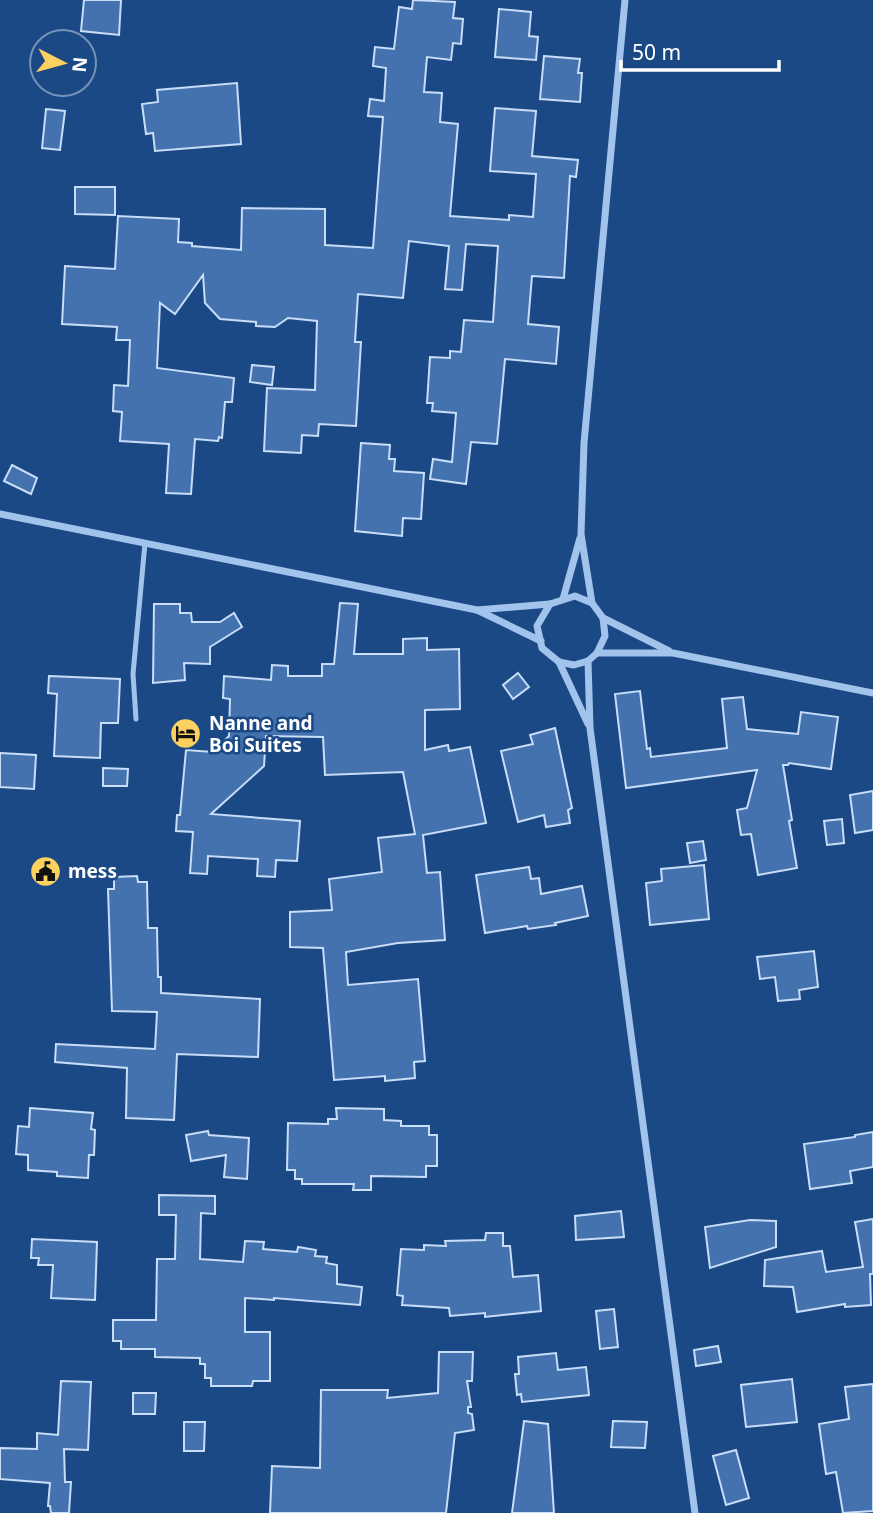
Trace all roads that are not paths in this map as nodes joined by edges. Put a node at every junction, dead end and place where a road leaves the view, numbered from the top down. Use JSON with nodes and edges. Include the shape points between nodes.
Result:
{"nodes":[{"id":1,"x":625,"y":0,"type":"edge"},
{"id":2,"x":0,"y":513,"type":"edge"},
{"id":3,"x":581,"y":534,"type":"junction"},
{"id":4,"x":145,"y":543,"type":"junction"},
{"id":5,"x":563,"y":600,"type":"junction"},
{"id":6,"x":592,"y":603,"type":"junction"},
{"id":7,"x":550,"y":604,"type":"junction"},
{"id":8,"x":477,"y":610,"type":"junction"},
{"id":9,"x":603,"y":618,"type":"junction"},
{"id":10,"x":541,"y":641,"type":"junction"},
{"id":11,"x":597,"y":653,"type":"junction"},
{"id":12,"x":673,"y":653,"type":"junction"},
{"id":13,"x":588,"y":661,"type":"junction"},
{"id":14,"x":559,"y":662,"type":"junction"},
{"id":15,"x":873,"y":692,"type":"edge"},
{"id":16,"x":136,"y":719,"type":"dead end"},
{"id":17,"x":590,"y":728,"type":"junction"},
{"id":18,"x":695,"y":1513,"type":"edge"}],
"edges":[{"from":1,"to":3,"type":"street","via":[[584,443]]},
{"from":2,"to":4,"type":"street"},
{"from":3,"to":5,"type":"street"},
{"from":3,"to":6,"type":"street"},
{"from":4,"to":8,"type":"street"},
{"from":4,"to":16,"type":"lane","via":[[133,674]]},
{"from":5,"to":6,"type":"street","via":[[575,596]]},
{"from":5,"to":7,"type":"street"},
{"from":6,"to":9,"type":"street"},
{"from":7,"to":8,"type":"street"},
{"from":7,"to":10,"type":"street","via":[[537,626]]},
{"from":8,"to":10,"type":"street"},
{"from":9,"to":11,"type":"street","via":[[605,636]]},
{"from":9,"to":12,"type":"street"},
{"from":10,"to":14,"type":"street","via":[[542,648]]},
{"from":11,"to":12,"type":"street"},
{"from":11,"to":13,"type":"street"},
{"from":12,"to":15,"type":"street"},
{"from":13,"to":14,"type":"street","via":[[574,665]]},
{"from":13,"to":17,"type":"street"},
{"from":14,"to":17,"type":"street"},
{"from":17,"to":18,"type":"street"}]}
